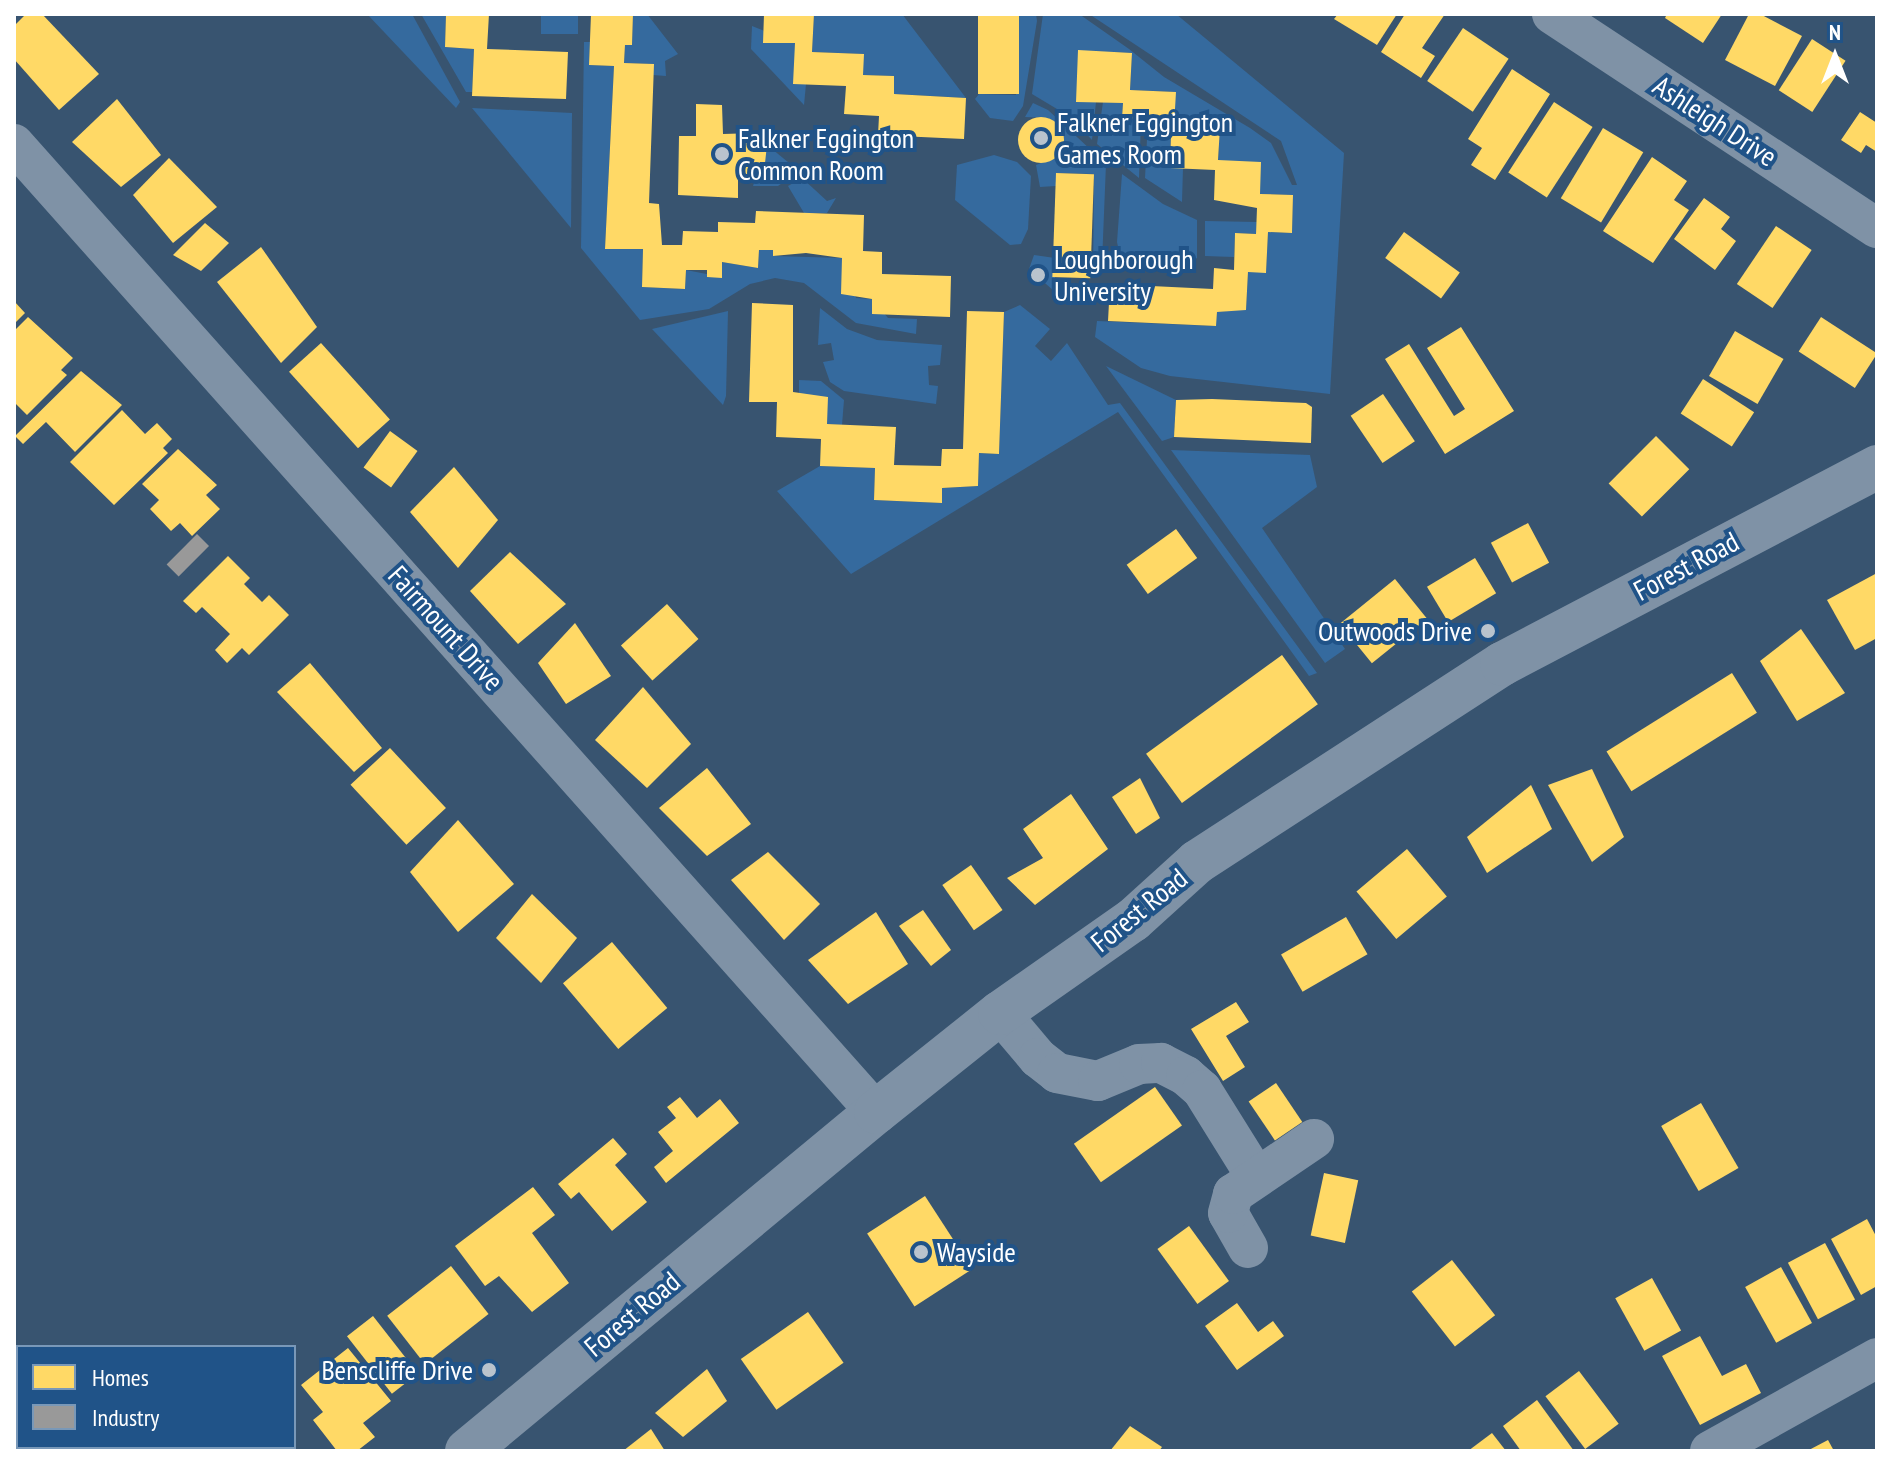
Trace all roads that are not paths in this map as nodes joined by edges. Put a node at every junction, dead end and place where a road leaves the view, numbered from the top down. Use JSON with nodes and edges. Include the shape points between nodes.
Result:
{"nodes":[{"id":1,"x":1552,"y":14,"type":"edge"},
{"id":2,"x":14,"y":144,"type":"edge"},
{"id":3,"x":1877,"y":228,"type":"edge"},
{"id":4,"x":1877,"y":467,"type":"edge"},
{"id":5,"x":1000,"y":1013,"type":"junction"},
{"id":6,"x":876,"y":1112,"type":"junction"},
{"id":7,"x":1314,"y":1139,"type":"dead end"},
{"id":8,"x":1255,"y":1175,"type":"junction"},
{"id":9,"x":1248,"y":1248,"type":"dead end"},
{"id":10,"x":1877,"y":1358,"type":"edge"},
{"id":11,"x":467,"y":1451,"type":"edge"},
{"id":12,"x":1712,"y":1451,"type":"edge"}],
"edges":[{"from":1,"to":3,"type":"street","name":"Ashleigh Drive"},
{"from":2,"to":6,"type":"street","name":"Fairmount Drive"},
{"from":4,"to":5,"type":"street","name":"Forest Road","via":[[1502,664],[1197,862],[1133,920]]},
{"from":5,"to":6,"type":"street","name":"Forest Road"},
{"from":5,"to":8,"type":"street","via":[[1057,1073],[1098,1081],[1139,1064],[1161,1063],[1186,1076],[1202,1090]]},
{"from":6,"to":11,"type":"street","name":"Forest Road"},
{"from":7,"to":8,"type":"street"},
{"from":8,"to":9,"type":"street","via":[[1229,1204],[1233,1225]]},
{"from":10,"to":12,"type":"street"}]}
